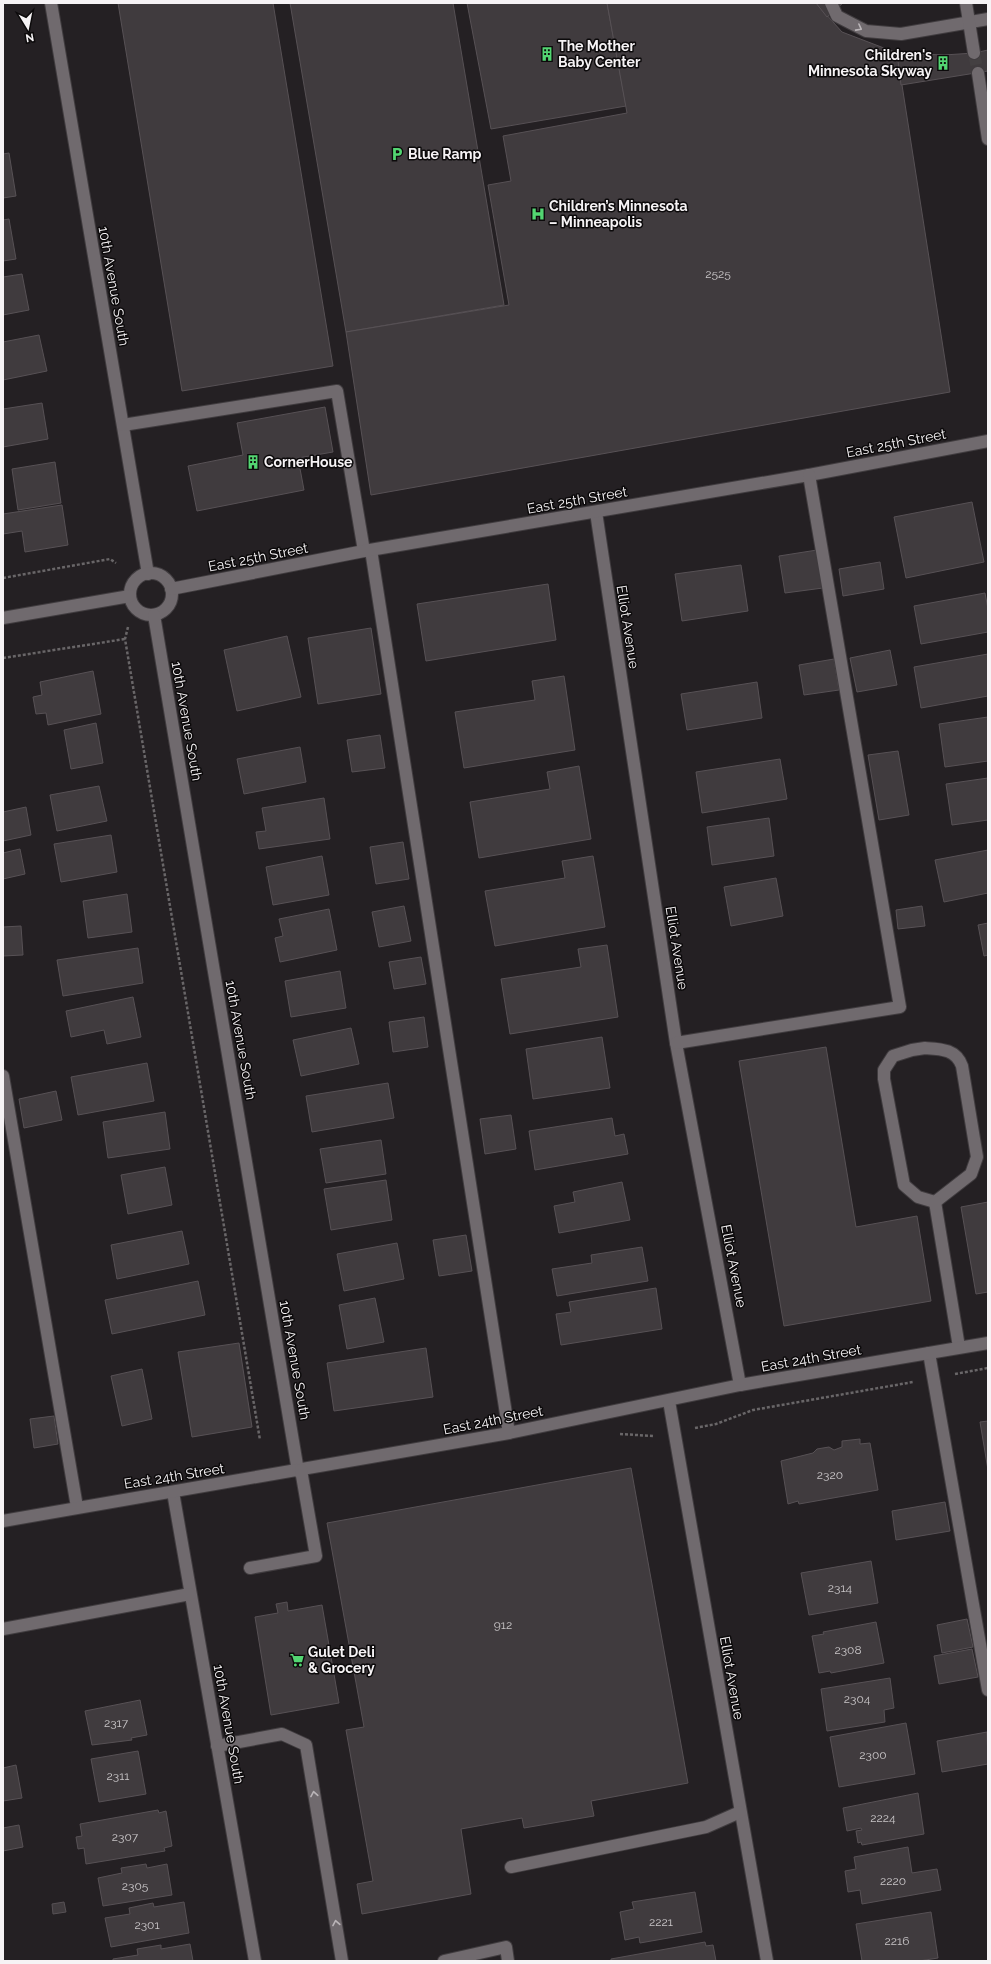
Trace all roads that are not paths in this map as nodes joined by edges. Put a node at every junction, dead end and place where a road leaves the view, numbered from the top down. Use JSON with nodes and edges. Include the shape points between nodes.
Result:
{"nodes":[{"id":1,"x":51,"y":3,"type":"edge"},
{"id":2,"x":831,"y":3,"type":"edge"},
{"id":3,"x":966,"y":3,"type":"edge"},
{"id":4,"x":988,"y":19,"type":"edge"},
{"id":5,"x":969,"y":22,"type":"junction"},
{"id":6,"x":974,"y":53,"type":"tunnel mouth"},
{"id":7,"x":978,"y":73,"type":"tunnel mouth"},
{"id":8,"x":988,"y":139,"type":"edge"},
{"id":9,"x":123,"y":425,"type":"junction"},
{"id":10,"x":988,"y":442,"type":"edge"},
{"id":11,"x":809,"y":475,"type":"junction"},
{"id":12,"x":596,"y":512,"type":"junction"},
{"id":13,"x":368,"y":550,"type":"junction"},
{"id":14,"x":148,"y":574,"type":"junction"},
{"id":15,"x":171,"y":589,"type":"junction"},
{"id":16,"x":130,"y":596,"type":"junction"},
{"id":17,"x":154,"y":615,"type":"junction"},
{"id":18,"x":3,"y":618,"type":"edge"},
{"id":19,"x":676,"y":1043,"type":"junction"},
{"id":20,"x":3,"y":1076,"type":"edge"},
{"id":21,"x":935,"y":1202,"type":"junction"},
{"id":22,"x":988,"y":1343,"type":"edge"},
{"id":23,"x":960,"y":1347,"type":"junction"},
{"id":24,"x":929,"y":1353,"type":"junction"},
{"id":25,"x":740,"y":1385,"type":"junction"},
{"id":26,"x":669,"y":1400,"type":"junction"},
{"id":27,"x":509,"y":1433,"type":"junction"},
{"id":28,"x":299,"y":1470,"type":"junction"},
{"id":29,"x":173,"y":1492,"type":"junction"},
{"id":30,"x":77,"y":1507,"type":"junction"},
{"id":31,"x":3,"y":1521,"type":"edge"},
{"id":32,"x":250,"y":1568,"type":"dead end"},
{"id":33,"x":190,"y":1594,"type":"junction"},
{"id":34,"x":3,"y":1629,"type":"edge"},
{"id":35,"x":988,"y":1690,"type":"edge"},
{"id":36,"x":217,"y":1746,"type":"junction"},
{"id":37,"x":740,"y":1812,"type":"junction"},
{"id":38,"x":511,"y":1867,"type":"dead end"},
{"id":39,"x":256,"y":1961,"type":"edge"},
{"id":40,"x":342,"y":1961,"type":"edge"},
{"id":41,"x":444,"y":1961,"type":"edge"},
{"id":42,"x":508,"y":1961,"type":"edge"},
{"id":43,"x":767,"y":1961,"type":"edge"}],
"edges":[{"from":1,"to":9,"type":"street","name":"10th Avenue South"},
{"from":2,"to":5,"type":"street","one_way":true,"via":[[837,16],[866,31],[901,34]]},
{"from":3,"to":5,"type":"street"},
{"from":4,"to":5,"type":"street"},
{"from":5,"to":6,"type":"street"},
{"from":7,"to":8,"type":"street"},
{"from":9,"to":13,"type":"street","via":[[337,391]]},
{"from":9,"to":14,"type":"street","name":"10th Avenue South"},
{"from":10,"to":11,"type":"street","name":"East 25th Street"},
{"from":11,"to":12,"type":"street","name":"East 25th Street"},
{"from":11,"to":19,"type":"street","via":[[900,1007]]},
{"from":12,"to":13,"type":"street","name":"East 25th Street"},
{"from":12,"to":19,"type":"street","name":"Elliot Avenue"},
{"from":13,"to":15,"type":"street","name":"East 25th Street"},
{"from":13,"to":27,"type":"street"},
{"from":14,"to":15,"type":"street","via":[[160,575],[169,583]]},
{"from":14,"to":16,"type":"street","via":[[136,580]]},
{"from":15,"to":17,"type":"street","via":[[170,603],[166,609]]},
{"from":16,"to":17,"type":"street","via":[[135,608],[147,615]]},
{"from":16,"to":18,"type":"street"},
{"from":17,"to":28,"type":"street","name":"10th Avenue South"},
{"from":19,"to":25,"type":"street","name":"Elliot Avenue"},
{"from":20,"to":30,"type":"street"},
{"from":21,"to":21,"type":"street","via":[[972,1174],[977,1157],[960,1058],[938,1049],[912,1050],[893,1056],[884,1070],[884,1079],[904,1185],[918,1197]]},
{"from":21,"to":23,"type":"street"},
{"from":22,"to":23,"type":"street","name":"East 24th Street"},
{"from":23,"to":24,"type":"street","name":"East 24th Street"},
{"from":24,"to":25,"type":"street","name":"East 24th Street"},
{"from":24,"to":35,"type":"street"},
{"from":25,"to":26,"type":"street","name":"East 24th Street"},
{"from":26,"to":27,"type":"street","name":"East 24th Street"},
{"from":26,"to":37,"type":"street","name":"Elliot Avenue"},
{"from":27,"to":28,"type":"street","name":"East 24th Street"},
{"from":28,"to":29,"type":"street","name":"East 24th Street"},
{"from":28,"to":32,"type":"street","name":"10th Avenue South","via":[[316,1556]]},
{"from":29,"to":30,"type":"street","name":"East 24th Street"},
{"from":29,"to":33,"type":"street","name":"10th Avenue South"},
{"from":30,"to":31,"type":"street","name":"East 24th Street"},
{"from":33,"to":34,"type":"street"},
{"from":33,"to":36,"type":"street","name":"10th Avenue South"},
{"from":36,"to":39,"type":"street","name":"10th Avenue South"},
{"from":40,"to":36,"type":"street","one_way":true,"via":[[306,1745],[282,1734]]},
{"from":37,"to":38,"type":"street","via":[[706,1827]]},
{"from":37,"to":43,"type":"street","name":"Elliot Avenue"},
{"from":41,"to":42,"type":"street","via":[[506,1947]]}]}
